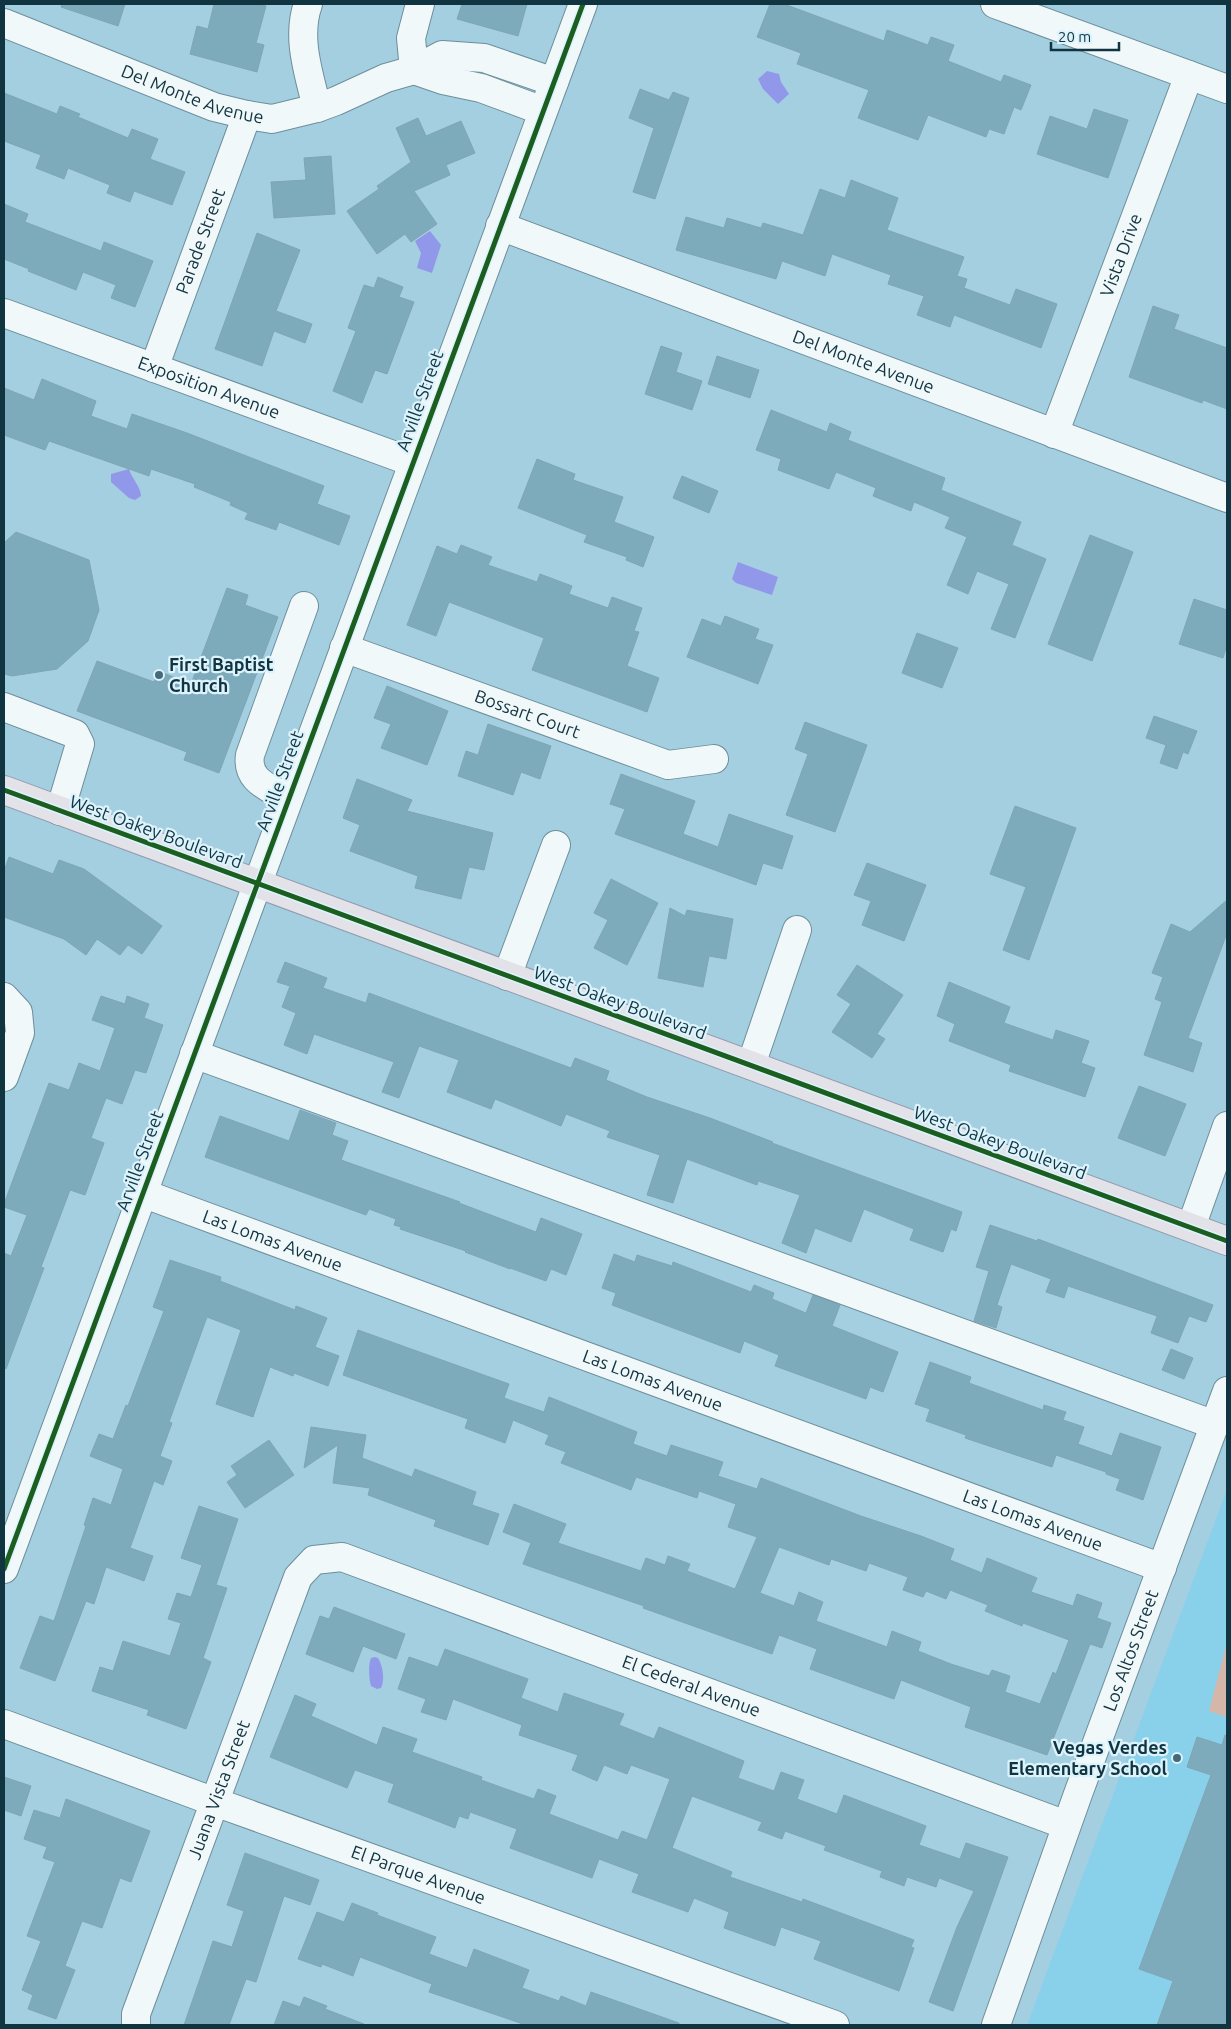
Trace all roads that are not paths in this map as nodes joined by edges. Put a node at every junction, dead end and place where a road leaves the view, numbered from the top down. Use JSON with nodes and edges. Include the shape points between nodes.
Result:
{"nodes":[{"id":1,"x":308,"y":4,"type":"edge"},
{"id":2,"x":420,"y":4,"type":"edge"},
{"id":3,"x":583,"y":4,"type":"edge"},
{"id":4,"x":995,"y":4,"type":"edge"},
{"id":5,"x":7,"y":17,"type":"edge"},
{"id":6,"x":414,"y":70,"type":"junction"},
{"id":7,"x":1189,"y":75,"type":"junction"},
{"id":8,"x":554,"y":82,"type":"junction"},
{"id":9,"x":1227,"y":89,"type":"edge"},
{"id":10,"x":317,"y":108,"type":"junction"},
{"id":11,"x":543,"y":111,"type":"junction"},
{"id":12,"x":246,"y":115,"type":"junction"},
{"id":13,"x":500,"y":226,"type":"junction"},
{"id":14,"x":4,"y":313,"type":"edge"},
{"id":15,"x":154,"y":368,"type":"junction"},
{"id":16,"x":1054,"y":434,"type":"junction"},
{"id":17,"x":412,"y":462,"type":"junction"},
{"id":18,"x":1227,"y":498,"type":"edge"},
{"id":19,"x":304,"y":606,"type":"dead end"},
{"id":20,"x":344,"y":648,"type":"junction"},
{"id":21,"x":4,"y":707,"type":"edge"},
{"id":22,"x":714,"y":759,"type":"dead end"},
{"id":23,"x":4,"y":790,"type":"edge"},
{"id":24,"x":288,"y":799,"type":"junction"},
{"id":25,"x":60,"y":811,"type":"junction"},
{"id":26,"x":556,"y":845,"type":"dead end"},
{"id":27,"x":256,"y":883,"type":"junction"},
{"id":28,"x":797,"y":930,"type":"dead end"},
{"id":29,"x":507,"y":976,"type":"junction"},
{"id":30,"x":11,"y":1004,"type":"edge"},
{"id":31,"x":194,"y":1054,"type":"junction"},
{"id":32,"x":751,"y":1065,"type":"junction"},
{"id":33,"x":4,"y":1077,"type":"edge"},
{"id":34,"x":1227,"y":1126,"type":"edge"},
{"id":35,"x":142,"y":1194,"type":"junction"},
{"id":36,"x":1191,"y":1227,"type":"junction"},
{"id":37,"x":1227,"y":1241,"type":"edge"},
{"id":38,"x":1227,"y":1392,"type":"edge"},
{"id":39,"x":1215,"y":1425,"type":"junction"},
{"id":40,"x":314,"y":1560,"type":"joint"},
{"id":41,"x":1162,"y":1568,"type":"junction"},
{"id":42,"x":4,"y":1569,"type":"edge"},
{"id":43,"x":4,"y":1724,"type":"edge"},
{"id":44,"x":215,"y":1802,"type":"junction"},
{"id":45,"x":1066,"y":1825,"type":"junction"},
{"id":46,"x":136,"y":2025,"type":"edge"},
{"id":47,"x":835,"y":2025,"type":"edge"},
{"id":48,"x":996,"y":2025,"type":"edge"}],
"edges":[{"from":1,"to":10,"type":"street","via":[[302,43]]},
{"from":2,"to":6,"type":"street","via":[[411,38]]},
{"from":3,"to":8,"type":"street","name":"Arville Street"},
{"from":4,"to":7,"type":"street"},
{"from":5,"to":12,"type":"street","name":"Del Monte Avenue","via":[[214,107]]},
{"from":6,"to":8,"type":"street","name":"Del Monte Avenue","via":[[442,55],[462,55],[484,58]]},
{"from":6,"to":10,"type":"street","name":"Del Monte Avenue","via":[[386,78]]},
{"from":6,"to":11,"type":"street","via":[[482,88]]},
{"from":7,"to":9,"type":"street"},
{"from":7,"to":16,"type":"street","name":"Vista Drive"},
{"from":8,"to":11,"type":"street","name":"Arville Street"},
{"from":10,"to":12,"type":"street","name":"Del Monte Avenue","via":[[272,119]]},
{"from":11,"to":13,"type":"street","name":"Arville Street"},
{"from":12,"to":15,"type":"street","name":"Parade Street"},
{"from":13,"to":16,"type":"street","name":"Del Monte Avenue"},
{"from":13,"to":17,"type":"street","name":"Arville Street"},
{"from":14,"to":15,"type":"street","name":"Exposition Avenue"},
{"from":15,"to":17,"type":"street","name":"Exposition Avenue"},
{"from":16,"to":18,"type":"street","name":"Del Monte Avenue"},
{"from":17,"to":20,"type":"street","name":"Arville Street"},
{"from":19,"to":24,"type":"street","via":[[248,767],[256,780]]},
{"from":20,"to":22,"type":"street","name":"Bossart Court","via":[[668,765]]},
{"from":20,"to":24,"type":"street","name":"Arville Street"},
{"from":21,"to":25,"type":"street","via":[[75,734],[80,744]]},
{"from":23,"to":25,"type":"main road","name":"West Oakey Boulevard"},
{"from":24,"to":27,"type":"street","name":"Arville Street"},
{"from":25,"to":27,"type":"main road","name":"West Oakey Boulevard"},
{"from":26,"to":29,"type":"street"},
{"from":27,"to":29,"type":"main road","name":"West Oakey Boulevard"},
{"from":27,"to":31,"type":"street","name":"Arville Street"},
{"from":28,"to":32,"type":"street"},
{"from":29,"to":32,"type":"main road","name":"West Oakey Boulevard"},
{"from":30,"to":33,"type":"street","via":[[20,1033]]},
{"from":31,"to":35,"type":"street","name":"Arville Street"},
{"from":31,"to":39,"type":"street"},
{"from":32,"to":36,"type":"main road","name":"West Oakey Boulevard"},
{"from":34,"to":36,"type":"street"},
{"from":35,"to":41,"type":"street","name":"Las Lomas Avenue"},
{"from":35,"to":42,"type":"street","name":"Arville Street"},
{"from":36,"to":37,"type":"main road","name":"West Oakey Boulevard"},
{"from":38,"to":39,"type":"street","name":"Los Altos Street"},
{"from":39,"to":41,"type":"street","name":"Los Altos Street"},
{"from":40,"to":44,"type":"street","name":"Juana Vista Street","via":[[298,1577]]},
{"from":40,"to":45,"type":"street","name":"El Cederal Avenue","via":[[342,1556]]},
{"from":41,"to":45,"type":"street","name":"Los Altos Street"},
{"from":43,"to":44,"type":"street","name":"El Parque Avenue"},
{"from":44,"to":46,"type":"street","name":"Juana Vista Street","via":[[136,2014]]},
{"from":44,"to":47,"type":"street","name":"El Parque Avenue"},
{"from":45,"to":48,"type":"street","name":"Los Altos Street"}]}
